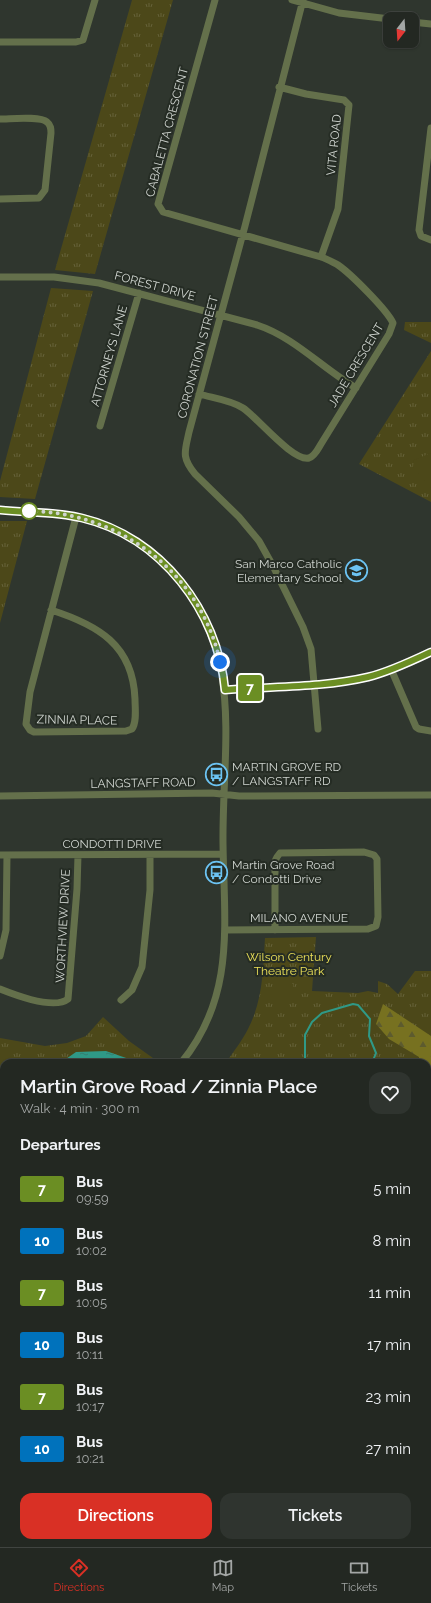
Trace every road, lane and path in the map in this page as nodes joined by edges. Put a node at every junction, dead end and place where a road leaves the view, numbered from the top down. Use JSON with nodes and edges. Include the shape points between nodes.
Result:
{"nodes":[{"id":1,"x":95,"y":0,"type":"edge"},
{"id":2,"x":215,"y":0,"type":"edge"},
{"id":3,"x":292,"y":0,"type":"edge"},
{"id":4,"x":303,"y":1,"type":"edge"},
{"id":5,"x":383,"y":18,"type":"edge"},
{"id":6,"x":419,"y":23,"type":"edge"},
{"id":7,"x":431,"y":24,"type":"edge"},
{"id":8,"x":0,"y":42,"type":"edge"},
{"id":9,"x":279,"y":87,"type":"junction"},
{"id":10,"x":0,"y":119,"type":"edge"},
{"id":11,"x":431,"y":128,"type":"edge"},
{"id":12,"x":0,"y":199,"type":"edge"},
{"id":13,"x":242,"y":235,"type":"junction"},
{"id":14,"x":431,"y":240,"type":"edge"},
{"id":15,"x":321,"y":257,"type":"junction"},
{"id":16,"x":0,"y":277,"type":"edge"},
{"id":17,"x":139,"y":293,"type":"junction"},
{"id":18,"x":220,"y":315,"type":"junction"},
{"id":19,"x":356,"y":388,"type":"junction"},
{"id":20,"x":199,"y":394,"type":"junction"},
{"id":21,"x":100,"y":426,"type":"dead end"},
{"id":22,"x":0,"y":510,"type":"edge"},
{"id":23,"x":76,"y":516,"type":"junction"},
{"id":24,"x":51,"y":610,"type":"junction"},
{"id":25,"x":431,"y":652,"type":"edge"},
{"id":26,"x":392,"y":669,"type":"junction"},
{"id":27,"x":314,"y":684,"type":"junction"},
{"id":28,"x":225,"y":690,"type":"junction"},
{"id":29,"x":318,"y":729,"type":"dead end"},
{"id":30,"x":431,"y":732,"type":"edge"},
{"id":31,"x":225,"y":795,"type":"junction"},
{"id":32,"x":431,"y":795,"type":"edge"},
{"id":33,"x":0,"y":796,"type":"edge"},
{"id":34,"x":223,"y":854,"type":"junction"},
{"id":35,"x":4,"y":855,"type":"edge"},
{"id":36,"x":78,"y":855,"type":"junction"},
{"id":37,"x":150,"y":855,"type":"junction"},
{"id":38,"x":225,"y":930,"type":"junction"},
{"id":39,"x":276,"y":930,"type":"junction"},
{"id":40,"x":0,"y":956,"type":"edge"},
{"id":41,"x":0,"y":989,"type":"edge"},
{"id":42,"x":121,"y":1000,"type":"dead end"},
{"id":43,"x":184,"y":1059,"type":"edge"}],
"edges":[{"from":1,"to":8,"type":"street","via":[[83,40]]},
{"from":2,"to":13,"type":"street","name":"CABALETTA CRESCENT","via":[[158,204],[163,212]]},
{"from":3,"to":4,"type":"street"},
{"from":4,"to":5,"type":"street","via":[[339,13]]},
{"from":4,"to":9,"type":"street","name":"CORONATION STREET"},
{"from":6,"to":7,"type":"street"},
{"from":9,"to":13,"type":"street","name":"CORONATION STREET"},
{"from":9,"to":15,"type":"street","name":"VITA ROAD","via":[[344,100],[348,105],[338,209]]},
{"from":10,"to":12,"type":"street","via":[[42,119],[51,126],[45,190],[40,198]]},
{"from":11,"to":14,"type":"street","via":[[419,230],[421,236]]},
{"from":13,"to":15,"type":"street","name":"JADE CRESCENT"},
{"from":13,"to":18,"type":"street","name":"CORONATION STREET"},
{"from":15,"to":19,"type":"street","name":"JADE CRESCENT","via":[[343,270],[388,314],[393,323]]},
{"from":16,"to":17,"type":"street","name":"FOREST DRIVE","via":[[54,276]]},
{"from":17,"to":18,"type":"street","name":"FOREST DRIVE"},
{"from":17,"to":21,"type":"street","name":"ATTORNEYS LANE"},
{"from":18,"to":19,"type":"street","name":"FOREST DRIVE","via":[[264,327],[282,336]]},
{"from":18,"to":20,"type":"street","name":"CORONATION STREET"},
{"from":19,"to":20,"type":"street","name":"JADE CRESCENT","via":[[319,449],[309,458],[303,458],[283,445],[241,407]]},
{"from":20,"to":27,"type":"street","name":"CORONATION STREET","via":[[184,452],[186,461],[195,474],[249,528],[265,551],[309,640]]},
{"from":22,"to":23,"type":"street","via":[[52,512]]},
{"from":23,"to":24,"type":"street","name":"ZINNIA PLACE"},
{"from":23,"to":28,"type":"street","via":[[126,535],[151,552],[175,575],[198,606],[210,630]]},
{"from":24,"to":24,"type":"street","name":"ZINNIA PLACE","via":[[30,692],[26,714],[27,727],[34,732],[132,729],[135,720],[134,684],[119,650],[95,627]]},
{"from":25,"to":26,"type":"street"},
{"from":26,"to":27,"type":"street","via":[[358,679]]},
{"from":26,"to":30,"type":"street","via":[[416,727]]},
{"from":27,"to":28,"type":"street"},
{"from":27,"to":29,"type":"street","name":"CORONATION STREET"},
{"from":28,"to":31,"type":"street"},
{"from":31,"to":32,"type":"street","name":"LANGSTAFF ROAD"},
{"from":31,"to":33,"type":"street","name":"LANGSTAFF ROAD"},
{"from":31,"to":34,"type":"street"},
{"from":34,"to":37,"type":"street","name":"CONDOTTI DRIVE"},
{"from":34,"to":38,"type":"street"},
{"from":35,"to":36,"type":"street","name":"CONDOTTI DRIVE"},
{"from":35,"to":40,"type":"street","via":[[6,930]]},
{"from":36,"to":37,"type":"street","name":"CONDOTTI DRIVE"},
{"from":36,"to":41,"type":"street","name":"WORTHVIEW DRIVE","via":[[78,889],[68,999],[62,1002],[26,1000]]},
{"from":37,"to":42,"type":"street","via":[[150,890],[142,967],[132,990]]},
{"from":38,"to":39,"type":"street","name":"MILANO AVENUE"},
{"from":38,"to":43,"type":"street","via":[[223,973],[214,1006],[202,1033]]},
{"from":39,"to":39,"type":"street","name":"MILANO AVENUE","via":[[376,926],[378,865],[374,856],[364,852],[280,854],[275,861]]}]}
